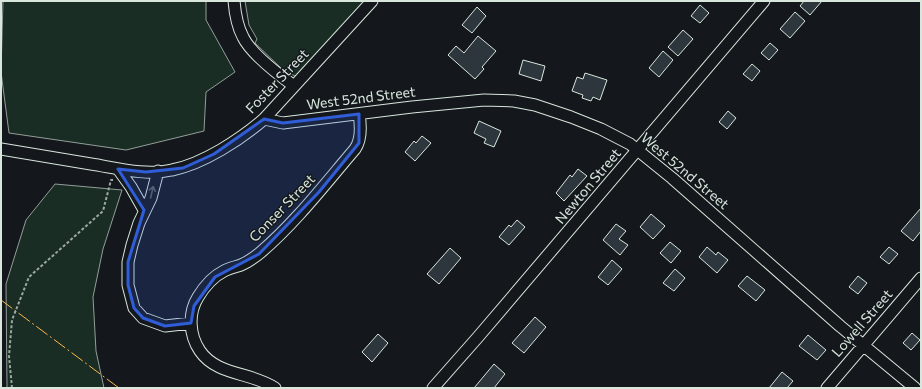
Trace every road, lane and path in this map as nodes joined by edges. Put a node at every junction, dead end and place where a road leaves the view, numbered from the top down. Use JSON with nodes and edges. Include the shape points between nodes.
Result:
{"nodes":[{"id":1,"x":234,"y":1,"type":"edge"},
{"id":2,"x":372,"y":1,"type":"edge"},
{"id":3,"x":764,"y":1,"type":"edge"},
{"id":4,"x":294,"y":86,"type":"junction"},
{"id":5,"x":360,"y":114,"type":"junction"},
{"id":6,"x":264,"y":118,"type":"junction"},
{"id":7,"x":1,"y":148,"type":"edge"},
{"id":8,"x":638,"y":150,"type":"junction"},
{"id":9,"x":118,"y":168,"type":"junction"},
{"id":10,"x":158,"y":172,"type":"junction"},
{"id":11,"x":125,"y":180,"type":"junction"},
{"id":12,"x":144,"y":210,"type":"junction"},
{"id":13,"x":921,"y":278,"type":"edge"},
{"id":14,"x":191,"y":323,"type":"junction"},
{"id":15,"x":863,"y":345,"type":"junction"},
{"id":16,"x":12,"y":388,"type":"edge"},
{"id":17,"x":275,"y":388,"type":"edge"},
{"id":18,"x":433,"y":388,"type":"edge"},
{"id":19,"x":827,"y":388,"type":"edge"},
{"id":20,"x":915,"y":388,"type":"edge"}],
"edges":[{"from":1,"to":4,"type":"street","via":[[237,22],[249,46]]},
{"from":2,"to":4,"type":"street","name":"Foster Street"},
{"from":3,"to":8,"type":"street","name":"Newton Street"},
{"from":4,"to":6,"type":"street","name":"Foster Street"},
{"from":5,"to":6,"type":"street","name":"West 52nd Street","via":[[283,123]]},
{"from":5,"to":8,"type":"street","name":"West 52nd Street","via":[[459,102],[514,101],[571,116]]},
{"from":5,"to":14,"type":"street","name":"Conser Street","via":[[359,144],[355,149],[272,243],[246,263],[225,270],[214,277],[194,306]]},
{"from":6,"to":10,"type":"street","name":"Foster Street","via":[[214,154],[196,163],[171,171]]},
{"from":7,"to":9,"type":"street","name":"Foster Street"},
{"from":8,"to":15,"type":"street","name":"West 52nd Street"},
{"from":8,"to":18,"type":"street","name":"Newton Street"},
{"from":9,"to":10,"type":"street","name":"Foster Street"},
{"from":9,"to":11,"type":"street"},
{"from":12,"to":10,"type":"street","one_way":true,"via":[[151,198]]},
{"from":11,"to":12,"type":"street"},
{"from":11,"to":16,"type":"path","via":[[111,180],[104,211],[29,277],[12,320],[9,356]]},
{"from":12,"to":14,"type":"street","via":[[128,262],[128,285],[134,308],[143,318],[165,326]]},
{"from":13,"to":15,"type":"street","name":"Lowell Street"},
{"from":14,"to":17,"type":"street","name":"Conser Street","via":[[196,343],[206,358],[226,371],[260,380]]},
{"from":15,"to":19,"type":"street","name":"Lowell Street"},
{"from":15,"to":20,"type":"street","name":"West 52nd Street"}]}
